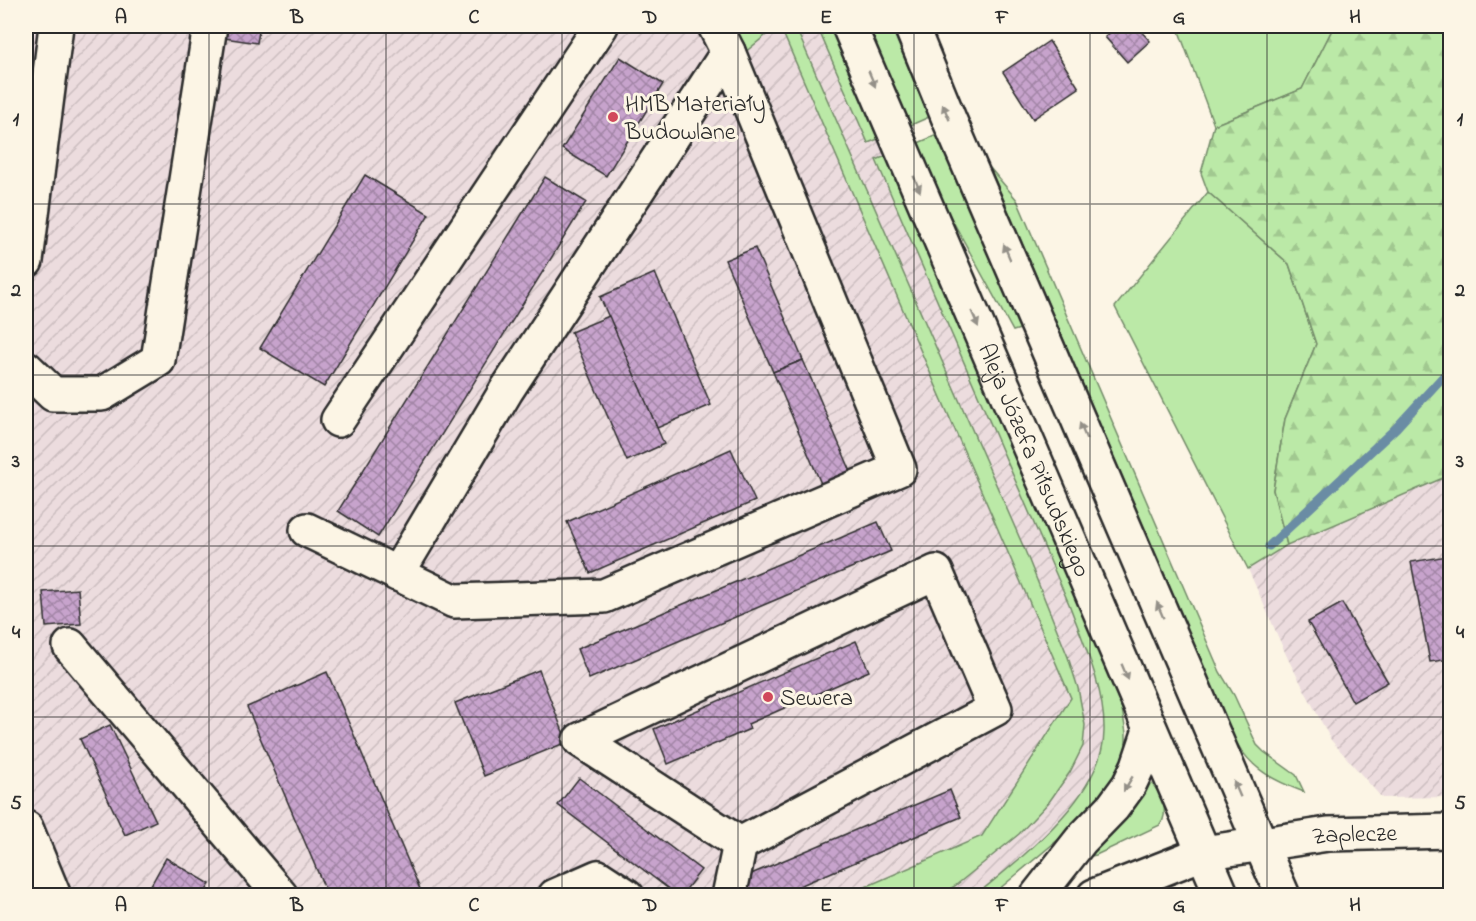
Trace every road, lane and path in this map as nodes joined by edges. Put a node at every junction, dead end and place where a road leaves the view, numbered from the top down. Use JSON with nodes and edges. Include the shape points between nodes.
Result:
{"nodes":[{"id":1,"x":56,"y":26,"type":"edge"},
{"id":2,"x":210,"y":26,"type":"edge"},
{"id":3,"x":601,"y":26,"type":"edge"},
{"id":4,"x":849,"y":26,"type":"edge"},
{"id":5,"x":911,"y":26,"type":"edge"},
{"id":6,"x":721,"y":39,"type":"edge"},
{"id":7,"x":26,"y":261,"type":"edge"},
{"id":8,"x":26,"y":368,"type":"edge"},
{"id":9,"x":338,"y":420,"type":"dead end"},
{"id":10,"x":307,"y":530,"type":"dead end"},
{"id":11,"x":397,"y":574,"type":"junction"},
{"id":12,"x":70,"y":646,"type":"dead end"},
{"id":13,"x":1150,"y":730,"type":"junction"},
{"id":14,"x":26,"y":828,"type":"edge"},
{"id":15,"x":1450,"y":831,"type":"edge"},
{"id":16,"x":1260,"y":843,"type":"junction"},
{"id":17,"x":740,"y":844,"type":"junction"},
{"id":18,"x":1203,"y":853,"type":"junction"},
{"id":19,"x":54,"y":896,"type":"edge"},
{"id":20,"x":281,"y":896,"type":"edge"},
{"id":21,"x":555,"y":896,"type":"edge"},
{"id":22,"x":627,"y":896,"type":"edge"},
{"id":23,"x":729,"y":896,"type":"edge"},
{"id":24,"x":1037,"y":896,"type":"edge"},
{"id":25,"x":1094,"y":896,"type":"edge"},
{"id":26,"x":1222,"y":896,"type":"edge"},
{"id":27,"x":1283,"y":896,"type":"edge"}],
"edges":[{"from":1,"to":7,"type":"street"},
{"from":2,"to":8,"type":"street","via":[[158,360],[102,394],[53,394]]},
{"from":3,"to":9,"type":"street"},
{"from":4,"to":13,"type":"street","name":"Aleja Józefa Piłsudskiego","one_way":true},
{"from":16,"to":5,"type":"street","one_way":true},
{"from":6,"to":11,"type":"street"},
{"from":6,"to":11,"type":"street","via":[[899,469],[604,596],[454,601]]},
{"from":10,"to":11,"type":"street"},
{"from":12,"to":20,"type":"street"},
{"from":13,"to":18,"type":"street","name":"Aleja Józefa Piłsudskiego"},
{"from":13,"to":24,"type":"street","one_way":true,"via":[[1129,785]]},
{"from":14,"to":19,"type":"street"},
{"from":15,"to":16,"type":"street","name":"Zaplecze","via":[[1328,834]]},
{"from":16,"to":18,"type":"street","name":"Zaplecze"},
{"from":16,"to":27,"type":"street"},
{"from":17,"to":17,"type":"street","via":[[995,709],[936,572],[580,740]]},
{"from":17,"to":23,"type":"street"},
{"from":18,"to":25,"type":"street","name":"Zaplecze"},
{"from":18,"to":26,"type":"street","name":"Aleja Józefa Piłsudskiego"},
{"from":21,"to":22,"type":"street","via":[[598,877]]}]}
